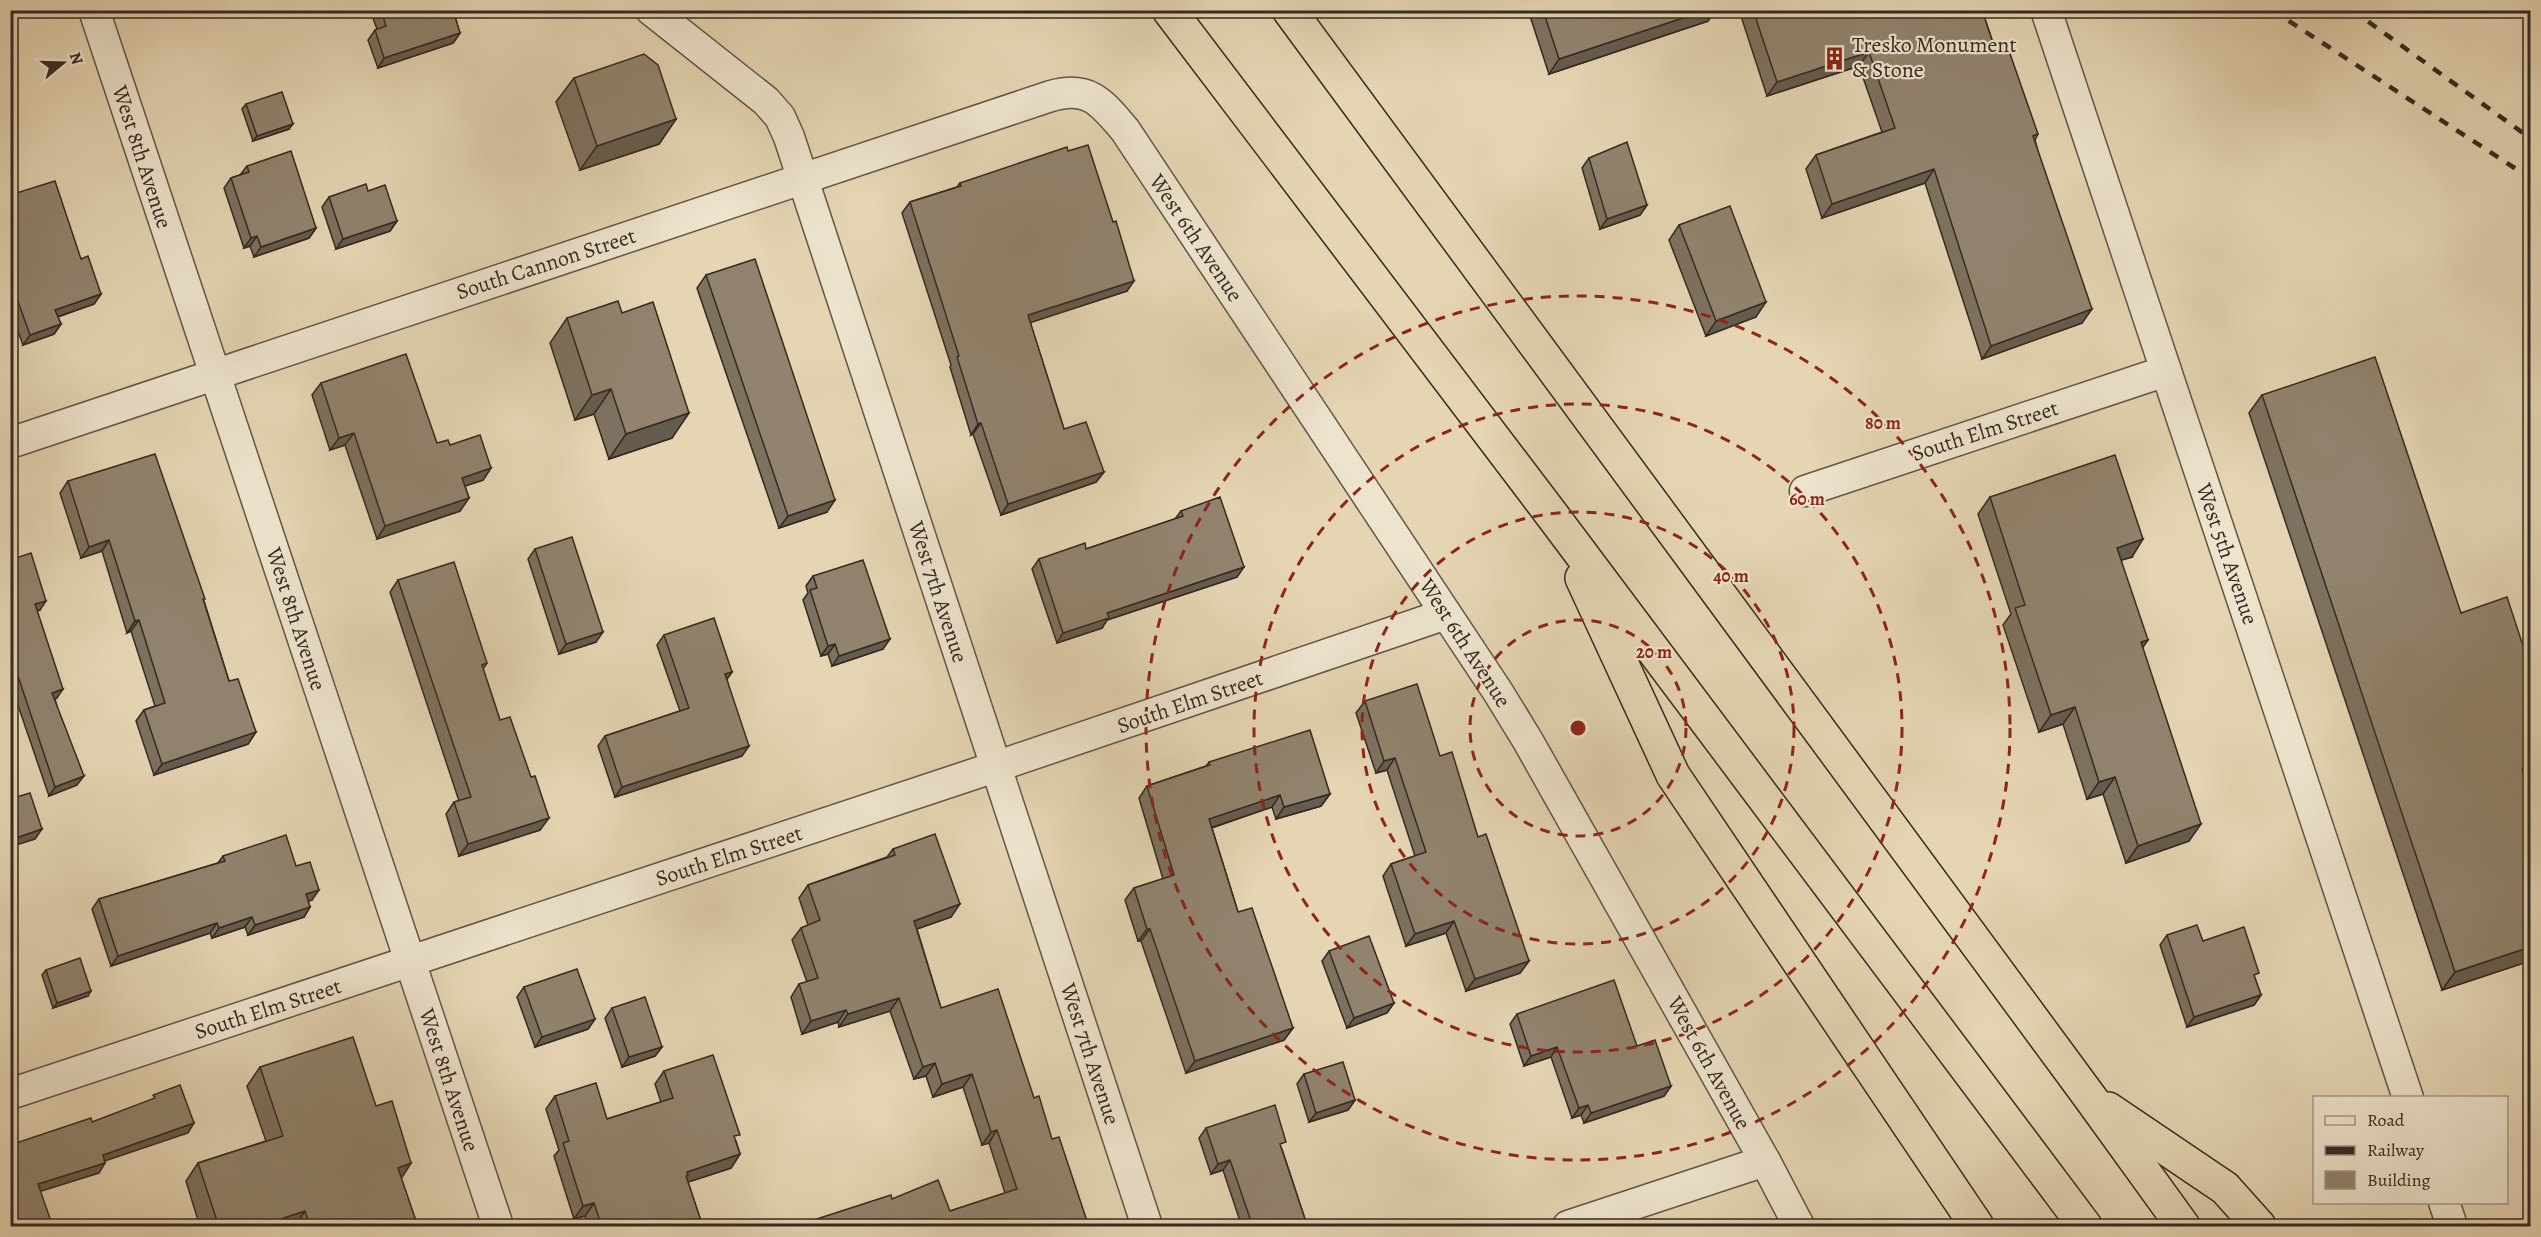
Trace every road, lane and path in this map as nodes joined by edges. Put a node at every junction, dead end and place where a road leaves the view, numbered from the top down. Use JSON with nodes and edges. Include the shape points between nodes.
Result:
{"nodes":[{"id":1,"x":94,"y":10,"type":"edge"},
{"id":2,"x":651,"y":10,"type":"edge"},
{"id":3,"x":1169,"y":10,"type":"edge"},
{"id":4,"x":1289,"y":10,"type":"edge"},
{"id":5,"x":2046,"y":10,"type":"edge"},
{"id":6,"x":1083,"y":93,"type":"joint"},
{"id":7,"x":803,"y":178,"type":"junction"},
{"id":8,"x":2166,"y":371,"type":"junction"},
{"id":9,"x":214,"y":374,"type":"junction"},
{"id":10,"x":10,"y":443,"type":"edge"},
{"id":11,"x":1805,"y":491,"type":"dead end"},
{"id":12,"x":1555,"y":519,"type":"junction"},
{"id":13,"x":1446,"y":614,"type":"junction"},
{"id":14,"x":995,"y":767,"type":"junction"},
{"id":15,"x":410,"y":962,"type":"junction"},
{"id":16,"x":10,"y":1094,"type":"edge"},
{"id":17,"x":2089,"y":1096,"type":"junction"},
{"id":18,"x":2408,"y":1096,"type":"edge"},
{"id":19,"x":1765,"y":1161,"type":"junction"},
{"id":20,"x":2444,"y":1204,"type":"edge"},
{"id":21,"x":498,"y":1227,"type":"edge"},
{"id":22,"x":1147,"y":1227,"type":"edge"},
{"id":23,"x":1568,"y":1227,"type":"edge"},
{"id":24,"x":1799,"y":1227,"type":"edge"},
{"id":25,"x":1977,"y":1227,"type":"edge"},
{"id":26,"x":2085,"y":1227,"type":"edge"},
{"id":27,"x":2183,"y":1227,"type":"edge"},
{"id":28,"x":2259,"y":1227,"type":"edge"},
{"id":29,"x":2452,"y":1227,"type":"edge"}],
"edges":[{"from":1,"to":9,"type":"street","name":"West 8th Avenue"},
{"from":2,"to":7,"type":"street","name":"West 7th Avenue","via":[[774,109],[786,128]]},
{"from":3,"to":12,"type":"highway"},
{"from":4,"to":17,"type":"highway"},
{"from":5,"to":8,"type":"street","name":"West 5th Avenue"},
{"from":6,"to":7,"type":"street","name":"South Cannon Street","via":[[1051,96]]},
{"from":6,"to":13,"type":"street","name":"West 6th Avenue","via":[[1100,103],[1125,130]]},
{"from":7,"to":9,"type":"street","name":"South Cannon Street"},
{"from":7,"to":14,"type":"street","name":"West 7th Avenue"},
{"from":8,"to":11,"type":"street","name":"South Elm Street"},
{"from":8,"to":18,"type":"street","name":"West 5th Avenue"},
{"from":9,"to":10,"type":"street","name":"South Cannon Street"},
{"from":9,"to":15,"type":"street","name":"West 8th Avenue"},
{"from":12,"to":25,"type":"highway","via":[[1673,775]]},
{"from":12,"to":26,"type":"highway"},
{"from":13,"to":14,"type":"street","name":"South Elm Street"},
{"from":13,"to":19,"type":"street","name":"West 6th Avenue","via":[[1528,741]]},
{"from":14,"to":15,"type":"street","name":"South Elm Street"},
{"from":14,"to":22,"type":"street","name":"West 7th Avenue"},
{"from":15,"to":16,"type":"street","name":"South Elm Street"},
{"from":15,"to":21,"type":"street","name":"West 8th Avenue"},
{"from":17,"to":27,"type":"highway"},
{"from":17,"to":28,"type":"highway","via":[[2225,1188]]},
{"from":19,"to":23,"type":"street"},
{"from":19,"to":24,"type":"street","name":"West 6th Avenue"},
{"from":20,"to":29,"type":"street"}]}
